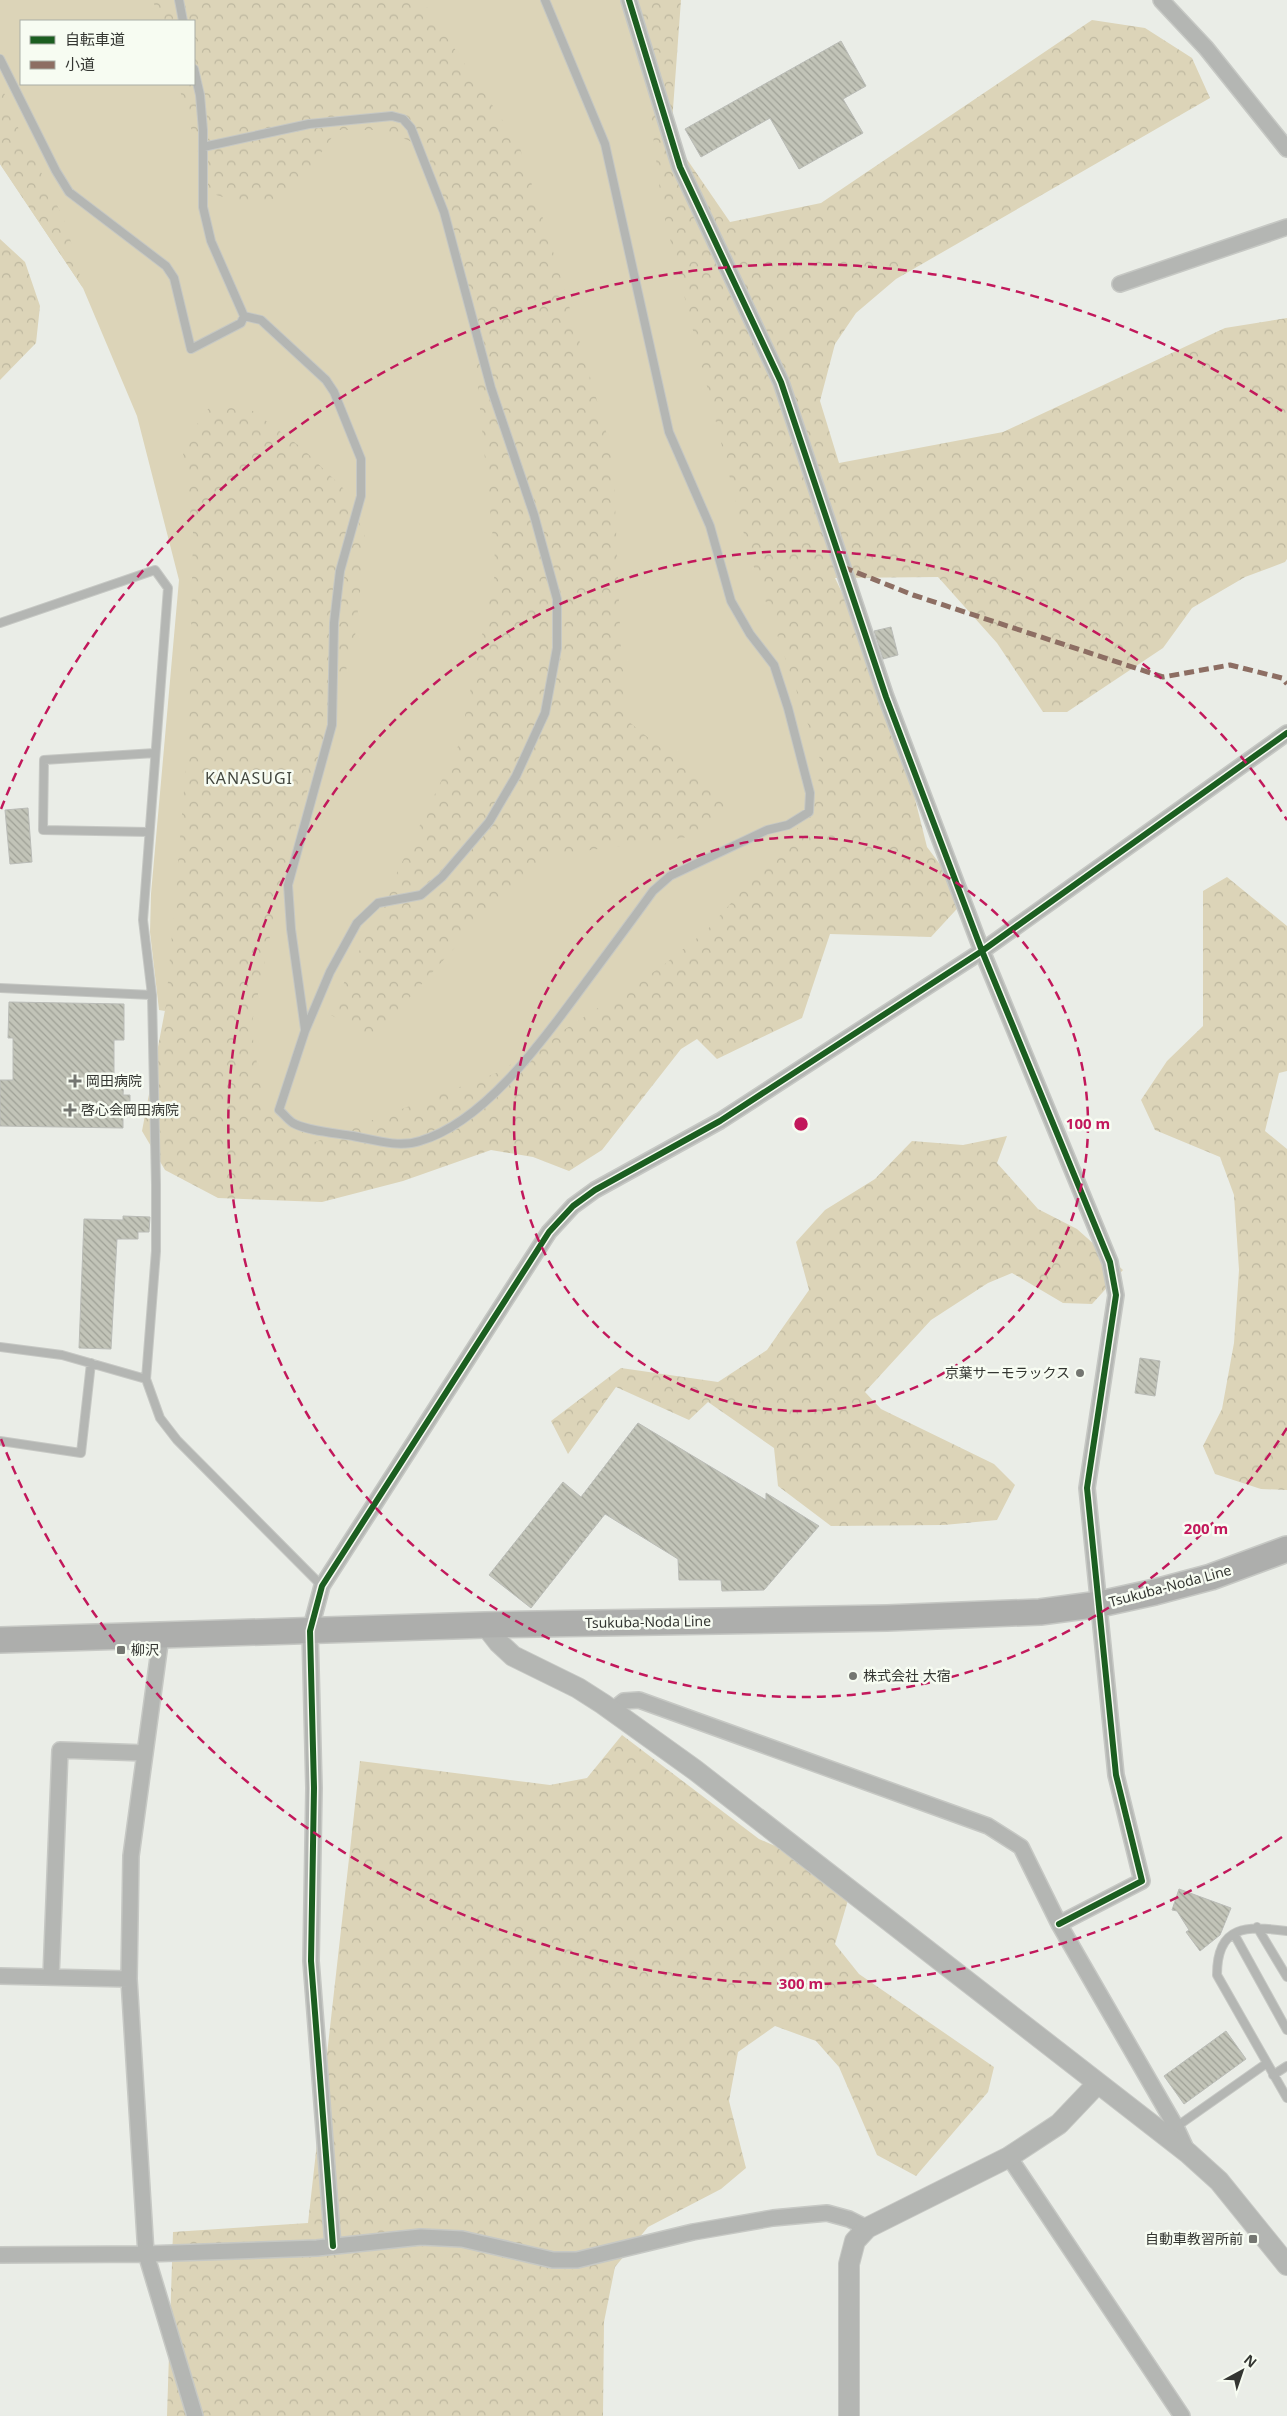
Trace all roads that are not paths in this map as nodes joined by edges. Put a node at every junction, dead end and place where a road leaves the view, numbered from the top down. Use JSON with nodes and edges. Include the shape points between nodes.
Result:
{"nodes":[{"id":1,"x":178,"y":0,"type":"edge"},
{"id":2,"x":546,"y":0,"type":"edge"},
{"id":3,"x":629,"y":0,"type":"edge"},
{"id":4,"x":1161,"y":0,"type":"edge"},
{"id":5,"x":183,"y":20,"type":"edge"},
{"id":6,"x":0,"y":59,"type":"edge"},
{"id":7,"x":195,"y":73,"type":"edge"},
{"id":8,"x":203,"y":147,"type":"junction"},
{"id":9,"x":1287,"y":149,"type":"edge"},
{"id":10,"x":1287,"y":227,"type":"edge"},
{"id":11,"x":1120,"y":284,"type":"dead end"},
{"id":12,"x":244,"y":316,"type":"junction"},
{"id":13,"x":0,"y":623,"type":"edge"},
{"id":14,"x":1287,"y":733,"type":"edge"},
{"id":15,"x":155,"y":753,"type":"junction"},
{"id":16,"x":149,"y":832,"type":"junction"},
{"id":17,"x":982,"y":951,"type":"junction"},
{"id":18,"x":0,"y":988,"type":"edge"},
{"id":19,"x":152,"y":995,"type":"junction"},
{"id":20,"x":305,"y":1031,"type":"junction"},
{"id":21,"x":0,"y":1347,"type":"edge"},
{"id":22,"x":91,"y":1363,"type":"junction"},
{"id":23,"x":146,"y":1379,"type":"junction"},
{"id":24,"x":0,"y":1441,"type":"edge"},
{"id":25,"x":1287,"y":1549,"type":"edge"},
{"id":26,"x":322,"y":1586,"type":"junction"},
{"id":27,"x":1100,"y":1604,"type":"junction"},
{"id":28,"x":485,"y":1625,"type":"junction"},
{"id":29,"x":310,"y":1631,"type":"junction"},
{"id":30,"x":161,"y":1636,"type":"junction"},
{"id":31,"x":0,"y":1640,"type":"edge"},
{"id":32,"x":612,"y":1710,"type":"junction"},
{"id":33,"x":145,"y":1752,"type":"junction"},
{"id":34,"x":1059,"y":1924,"type":"junction"},
{"id":35,"x":1257,"y":1927,"type":"junction"},
{"id":36,"x":1287,"y":1931,"type":"edge"},
{"id":37,"x":1234,"y":1934,"type":"junction"},
{"id":38,"x":0,"y":1976,"type":"edge"},
{"id":39,"x":51,"y":1977,"type":"junction"},
{"id":40,"x":1287,"y":1977,"type":"edge"},
{"id":41,"x":129,"y":1979,"type":"junction"},
{"id":42,"x":1287,"y":2030,"type":"edge"},
{"id":43,"x":1267,"y":2063,"type":"junction"},
{"id":44,"x":1287,"y":2066,"type":"edge"},
{"id":45,"x":1273,"y":2075,"type":"junction"},
{"id":46,"x":1098,"y":2083,"type":"junction"},
{"id":47,"x":1287,"y":2098,"type":"edge"},
{"id":48,"x":1176,"y":2127,"type":"junction"},
{"id":49,"x":1188,"y":2153,"type":"junction"},
{"id":50,"x":1009,"y":2157,"type":"junction"},
{"id":51,"x":867,"y":2228,"type":"junction"},
{"id":52,"x":334,"y":2246,"type":"junction"},
{"id":53,"x":146,"y":2254,"type":"junction"},
{"id":54,"x":0,"y":2255,"type":"edge"},
{"id":55,"x":1287,"y":2265,"type":"edge"},
{"id":56,"x":195,"y":2416,"type":"edge"},
{"id":57,"x":850,"y":2416,"type":"edge"},
{"id":58,"x":1182,"y":2416,"type":"edge"}],
"edges":[{"from":1,"to":5,"type":"lane"},
{"from":2,"to":20,"type":"lane","via":[[605,144],[670,432],[710,526],[732,601],[750,634],[774,666],[810,793],[809,812],[788,825],[767,830],[670,876],[653,891],[544,1038],[499,1089],[486,1102],[435,1136],[403,1144],[321,1131],[294,1123],[279,1110]]},
{"from":3,"to":17,"type":"street","via":[[680,167],[781,382],[886,697]]},
{"from":4,"to":9,"type":"street","via":[[1206,48]]},
{"from":6,"to":12,"type":"lane","via":[[68,192],[166,266],[174,278],[191,349],[241,323]]},
{"from":7,"to":8,"type":"lane","via":[[200,95]]},
{"from":8,"to":12,"type":"lane","via":[[204,207],[211,241]]},
{"from":8,"to":20,"type":"lane","via":[[309,124],[392,116],[403,119],[411,128],[444,212],[491,388],[534,515],[557,600],[558,648],[545,713],[516,776],[489,822],[442,877],[421,895],[378,903],[357,923],[330,972]]},
{"from":10,"to":11,"type":"street"},
{"from":12,"to":20,"type":"lane","via":[[261,320],[326,380],[361,459],[361,496],[340,571],[334,623],[332,725],[288,885]]},
{"from":13,"to":15,"type":"lane","via":[[155,570],[168,588]]},
{"from":14,"to":17,"type":"street"},
{"from":15,"to":16,"type":"lane"},
{"from":15,"to":16,"type":"lane","via":[[44,760],[43,830]]},
{"from":16,"to":19,"type":"lane","via":[[143,920]]},
{"from":17,"to":26,"type":"street","via":[[720,1121],[616,1178],[574,1206],[549,1232]]},
{"from":17,"to":27,"type":"street","via":[[1110,1262],[1116,1295],[1086,1488]]},
{"from":18,"to":19,"type":"lane"},
{"from":19,"to":23,"type":"lane","via":[[156,1251]]},
{"from":21,"to":22,"type":"lane","via":[[62,1355]]},
{"from":22,"to":23,"type":"lane"},
{"from":22,"to":24,"type":"lane","via":[[81,1452]]},
{"from":23,"to":26,"type":"lane","via":[[160,1418],[178,1440]]},
{"from":25,"to":27,"type":"main road","name":"Tsukuba-Noda Line","via":[[1211,1577]]},
{"from":26,"to":29,"type":"street"},
{"from":27,"to":28,"type":"main road","name":"Tsukuba-Noda Line","via":[[1040,1612],[962,1616]]},
{"from":27,"to":34,"type":"street","via":[[1116,1775],[1142,1881]]},
{"from":28,"to":29,"type":"main road","name":"Tsukuba-Noda Line"},
{"from":28,"to":32,"type":"street","via":[[513,1656],[578,1688]]},
{"from":29,"to":30,"type":"main road","name":"Tsukuba-Noda Line"},
{"from":29,"to":52,"type":"street","via":[[314,1788],[311,1962]]},
{"from":30,"to":31,"type":"main road","name":"Tsukuba-Noda Line"},
{"from":30,"to":33,"type":"street"},
{"from":32,"to":34,"type":"street","via":[[624,1701],[639,1700],[988,1826],[1021,1848]]},
{"from":32,"to":46,"type":"street","via":[[776,1832]]},
{"from":33,"to":39,"type":"street","via":[[60,1750]]},
{"from":33,"to":41,"type":"street","via":[[131,1856]]},
{"from":34,"to":48,"type":"street"},
{"from":35,"to":36,"type":"lane"},
{"from":35,"to":37,"type":"lane"},
{"from":35,"to":40,"type":"lane"},
{"from":37,"to":42,"type":"lane"},
{"from":37,"to":43,"type":"lane","via":[[1217,1955],[1216,1975]]},
{"from":38,"to":39,"type":"street"},
{"from":39,"to":41,"type":"street"},
{"from":41,"to":53,"type":"street"},
{"from":43,"to":45,"type":"lane"},
{"from":43,"to":48,"type":"lane"},
{"from":44,"to":45,"type":"lane"},
{"from":45,"to":47,"type":"lane"},
{"from":46,"to":49,"type":"street"},
{"from":46,"to":50,"type":"street","via":[[1059,2124]]},
{"from":48,"to":49,"type":"street"},
{"from":49,"to":55,"type":"street","via":[[1224,2188]]},
{"from":50,"to":51,"type":"street"},
{"from":50,"to":58,"type":"street"},
{"from":51,"to":52,"type":"street","via":[[827,2213],[773,2218],[694,2232],[577,2260],[553,2260],[462,2238],[413,2238]]},
{"from":51,"to":57,"type":"street","via":[[855,2241],[849,2264]]},
{"from":52,"to":53,"type":"street"},
{"from":53,"to":54,"type":"street"},
{"from":53,"to":56,"type":"street"}]}
